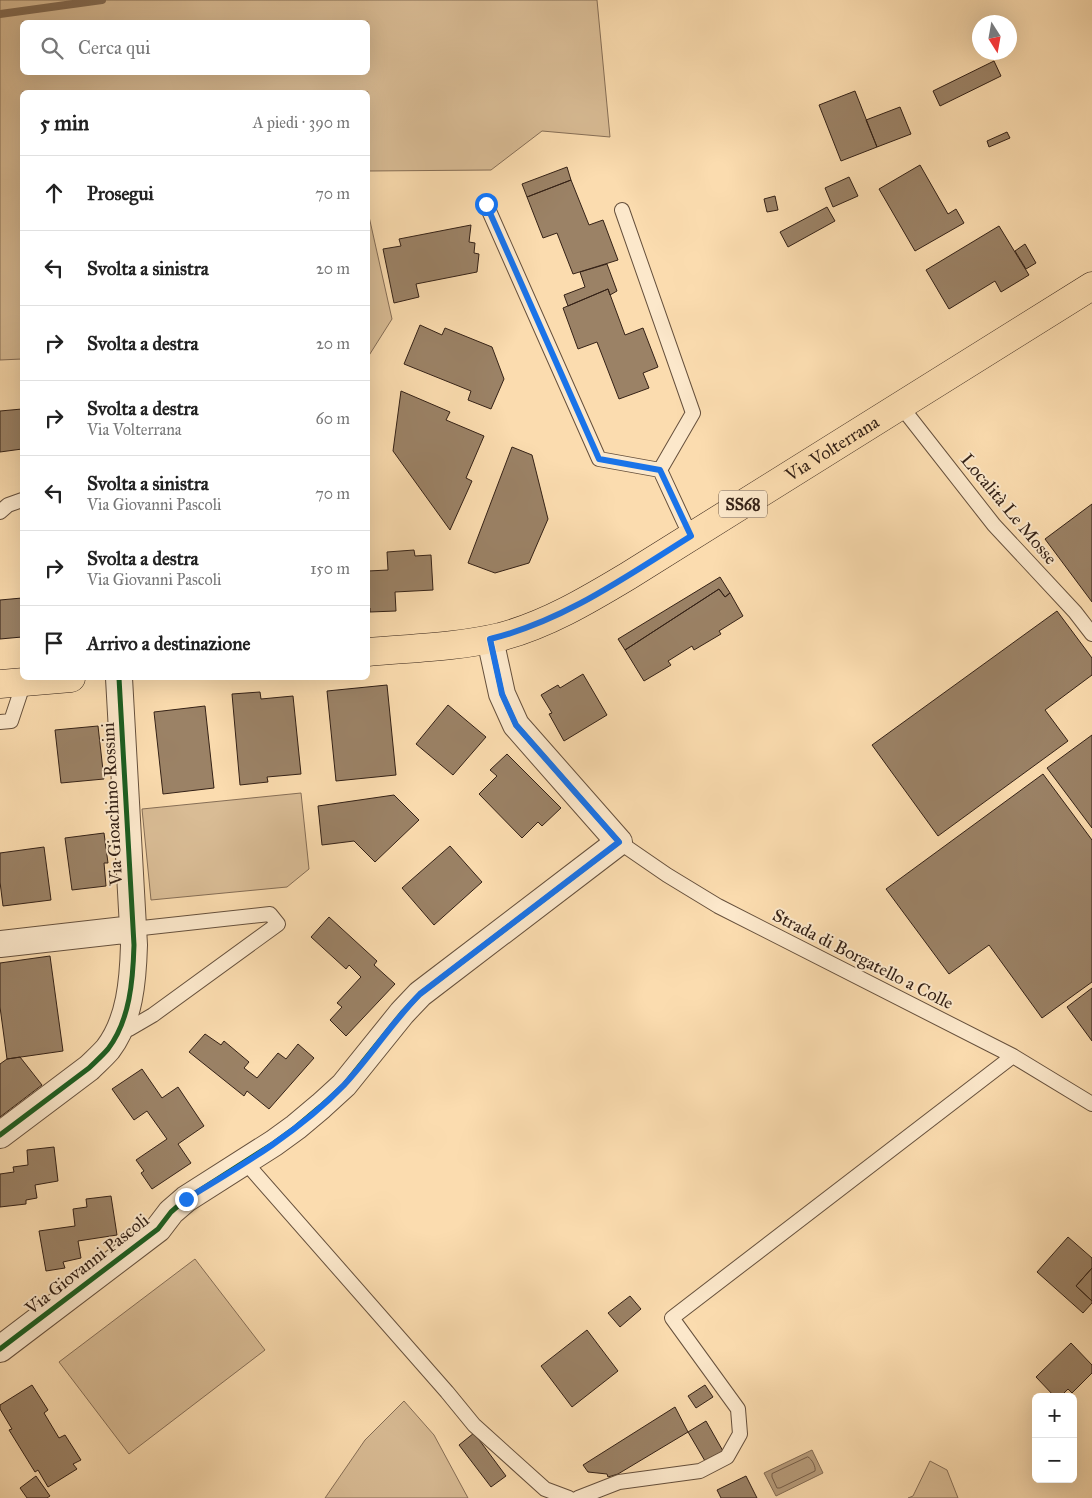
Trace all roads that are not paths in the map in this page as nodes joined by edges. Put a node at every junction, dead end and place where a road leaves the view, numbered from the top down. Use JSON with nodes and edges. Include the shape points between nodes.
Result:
{"nodes":[{"id":1,"x":486,"y":204,"type":"dead end"},
{"id":2,"x":622,"y":210,"type":"dead end"},
{"id":3,"x":1092,"y":286,"type":"edge"},
{"id":4,"x":900,"y":405,"type":"junction"},
{"id":5,"x":660,"y":470,"type":"junction"},
{"id":6,"x":20,"y":501,"type":"edge"},
{"id":7,"x":0,"y":512,"type":"edge"},
{"id":8,"x":691,"y":536,"type":"junction"},
{"id":9,"x":1092,"y":634,"type":"edge"},
{"id":10,"x":490,"y":639,"type":"junction"},
{"id":11,"x":370,"y":652,"type":"edge"},
{"id":12,"x":47,"y":680,"type":"edge"},
{"id":13,"x":119,"y":680,"type":"edge"},
{"id":14,"x":12,"y":683,"type":"edge"},
{"id":15,"x":0,"y":722,"type":"edge"},
{"id":16,"x":619,"y":842,"type":"junction"},
{"id":17,"x":133,"y":929,"type":"junction"},
{"id":18,"x":0,"y":944,"type":"edge"},
{"id":19,"x":117,"y":1033,"type":"junction"},
{"id":20,"x":1013,"y":1056,"type":"junction"},
{"id":21,"x":1092,"y":1104,"type":"edge"},
{"id":22,"x":0,"y":1135,"type":"edge"},
{"id":23,"x":246,"y":1162,"type":"junction"},
{"id":24,"x":0,"y":1349,"type":"edge"},
{"id":25,"x":568,"y":1498,"type":"edge"},
{"id":26,"x":578,"y":1498,"type":"edge"}],
"edges":[{"from":1,"to":5,"type":"lane","via":[[599,459]]},
{"from":2,"to":5,"type":"lane","via":[[693,413]]},
{"from":3,"to":4,"type":"main road","name":"Via Volterrana","number":"SS68"},
{"from":4,"to":8,"type":"main road","name":"Via Volterrana","number":"SS68"},
{"from":4,"to":9,"type":"lane","name":"Località Le Mosse","via":[[994,525]]},
{"from":5,"to":8,"type":"lane"},
{"from":6,"to":7,"type":"lane"},
{"from":8,"to":10,"type":"main road","name":"Via Volterrana","number":"SS68","via":[[566,611]]},
{"from":10,"to":11,"type":"main road","name":"Via Volterrana","number":"SS68"},
{"from":10,"to":16,"type":"street","via":[[502,694],[516,725]]},
{"from":12,"to":14,"type":"main road"},
{"from":13,"to":17,"type":"street","name":"Via Gioachino Rossini"},
{"from":14,"to":15,"type":"lane","via":[[11,722]]},
{"from":16,"to":20,"type":"lane","name":"Strada di Borgatello a Colle","via":[[718,906]]},
{"from":16,"to":23,"type":"street","name":"Via Giovanni Pascoli","via":[[432,984],[402,1013],[344,1085],[296,1127]]},
{"from":17,"to":18,"type":"street"},
{"from":17,"to":19,"type":"street","name":"Via Gioachino Rossini","via":[[130,991],[126,1013]]},
{"from":17,"to":19,"type":"lane","via":[[270,914],[278,924],[153,1015]]},
{"from":19,"to":22,"type":"street","name":"Via Gioachino Rossini","via":[[89,1068]]},
{"from":20,"to":21,"type":"lane","name":"Strada di Borgatello a Colle"},
{"from":20,"to":26,"type":"lane","via":[[672,1318],[738,1409],[740,1434],[727,1457],[700,1471],[619,1482]]},
{"from":23,"to":24,"type":"street","name":"Via Giovanni Pascoli","via":[[186,1199],[158,1229]]},
{"from":23,"to":25,"type":"lane","via":[[474,1425],[545,1489]]}]}
